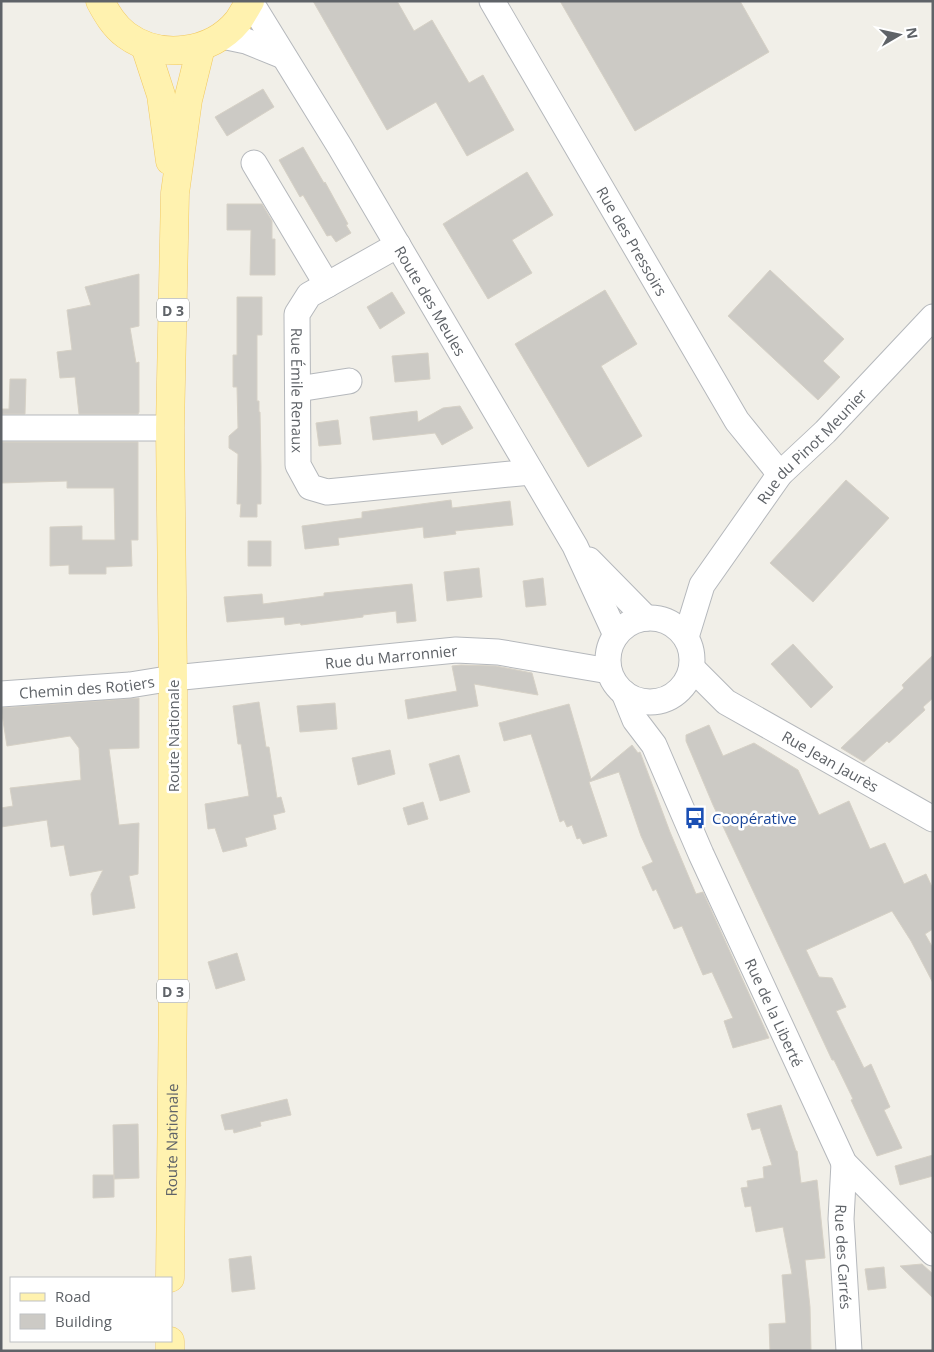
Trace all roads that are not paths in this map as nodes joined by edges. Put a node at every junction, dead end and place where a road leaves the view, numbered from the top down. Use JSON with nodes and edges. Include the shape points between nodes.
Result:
{"nodes":[{"id":1,"x":100,"y":1,"type":"edge"},
{"id":2,"x":250,"y":1,"type":"edge"},
{"id":3,"x":492,"y":1,"type":"edge"},
{"id":4,"x":212,"y":42,"type":"junction"},
{"id":5,"x":145,"y":46,"type":"junction"},
{"id":6,"x":283,"y":56,"type":"junction"},
{"id":7,"x":254,"y":163,"type":"dead end"},
{"id":8,"x":175,"y":193,"type":"junction"},
{"id":9,"x":398,"y":245,"type":"junction"},
{"id":10,"x":327,"y":285,"type":"junction"},
{"id":11,"x":933,"y":316,"type":"edge"},
{"id":12,"x":349,"y":381,"type":"dead end"},
{"id":13,"x":298,"y":389,"type":"junction"},
{"id":14,"x":1,"y":428,"type":"edge"},
{"id":15,"x":170,"y":428,"type":"junction"},
{"id":16,"x":531,"y":472,"type":"junction"},
{"id":17,"x":780,"y":474,"type":"junction"},
{"id":18,"x":575,"y":546,"type":"junction"},
{"id":19,"x":702,"y":585,"type":"junction"},
{"id":20,"x":650,"y":618,"type":"junction"},
{"id":21,"x":616,"y":635,"type":"junction"},
{"id":22,"x":686,"y":637,"type":"junction"},
{"id":23,"x":692,"y":668,"type":"junction"},
{"id":24,"x":609,"y":671,"type":"junction"},
{"id":25,"x":173,"y":678,"type":"junction"},
{"id":26,"x":624,"y":693,"type":"junction"},
{"id":27,"x":1,"y":694,"type":"edge"},
{"id":28,"x":667,"y":697,"type":"junction"},
{"id":29,"x":726,"y":702,"type":"junction"},
{"id":30,"x":654,"y":745,"type":"junction"},
{"id":31,"x":933,"y":819,"type":"edge"},
{"id":32,"x":844,"y":1163,"type":"junction"},
{"id":33,"x":933,"y":1253,"type":"edge"},
{"id":34,"x":170,"y":1277,"type":"edge"},
{"id":35,"x":849,"y":1351,"type":"edge"}],
"edges":[{"from":1,"to":5,"type":"main road","via":[[110,19],[126,35]]},
{"from":2,"to":4,"type":"main road","via":[[238,21]]},
{"from":2,"to":6,"type":"street","name":"Route des Meules"},
{"from":3,"to":17,"type":"street","name":"Rue des Pressoirs","via":[[737,421]]},
{"from":4,"to":5,"type":"main road","via":[[173,52]]},
{"from":4,"to":6,"type":"street","via":[[246,41]]},
{"from":4,"to":8,"type":"main road","number":"D 3","via":[[188,100]]},
{"from":5,"to":8,"type":"main road","number":"D 3","via":[[161,95]]},
{"from":6,"to":9,"type":"street","name":"Route des Meules"},
{"from":7,"to":10,"type":"street"},
{"from":8,"to":15,"type":"main road","name":"Route Nationale","number":"D 3"},
{"from":9,"to":10,"type":"street","name":"Rue Émile Renaux"},
{"from":9,"to":16,"type":"street","name":"Route des Meules"},
{"from":10,"to":13,"type":"street","name":"Rue Émile Renaux","via":[[309,295],[297,314]]},
{"from":11,"to":17,"type":"street","name":"Rue du Pinot Meunier","via":[[825,432]]},
{"from":12,"to":13,"type":"street"},
{"from":13,"to":16,"type":"street","name":"Rue Émile Renaux","via":[[298,465],[310,487],[327,492]]},
{"from":14,"to":15,"type":"street"},
{"from":15,"to":25,"type":"main road","name":"Route Nationale","number":"D 3"},
{"from":16,"to":18,"type":"street","name":"Route des Meules"},
{"from":17,"to":19,"type":"street","name":"Rue du Pinot Meunier"},
{"from":18,"to":20,"type":"street","name":"Route des Meules"},
{"from":18,"to":21,"type":"street","name":"Route des Meules"},
{"from":19,"to":20,"type":"street","name":"Rue du Pinot Meunier"},
{"from":19,"to":22,"type":"street","name":"Rue du Pinot Meunier"},
{"from":20,"to":21,"type":"street","via":[[628,624]]},
{"from":20,"to":22,"type":"street","via":[[667,621]]},
{"from":21,"to":24,"type":"street","via":[[609,649]]},
{"from":22,"to":23,"type":"street","via":[[692,652]]},
{"from":23,"to":28,"type":"street","via":[[686,682]]},
{"from":23,"to":29,"type":"street","name":"Rue Jean Jaurès"},
{"from":24,"to":25,"type":"street","name":"Rue du Marronnier","via":[[498,652],[456,650]]},
{"from":24,"to":26,"type":"street"},
{"from":25,"to":27,"type":"street","name":"Chemin des Rotiers"},
{"from":25,"to":34,"type":"main road","name":"Route Nationale","number":"D 3"},
{"from":26,"to":28,"type":"street","via":[[646,702]]},
{"from":26,"to":30,"type":"street","name":"Rue de la Liberté","via":[[635,720]]},
{"from":28,"to":29,"type":"street","name":"Rue Jean Jaurès"},
{"from":28,"to":30,"type":"street","name":"Rue de la Liberté"},
{"from":29,"to":31,"type":"street","name":"Rue Jean Jaurès"},
{"from":30,"to":32,"type":"street","name":"Rue de la Liberté"},
{"from":32,"to":33,"type":"street","name":"Rue de la Liberté"},
{"from":32,"to":35,"type":"street","name":"Rue des Carrés","via":[[841,1219]]}]}
